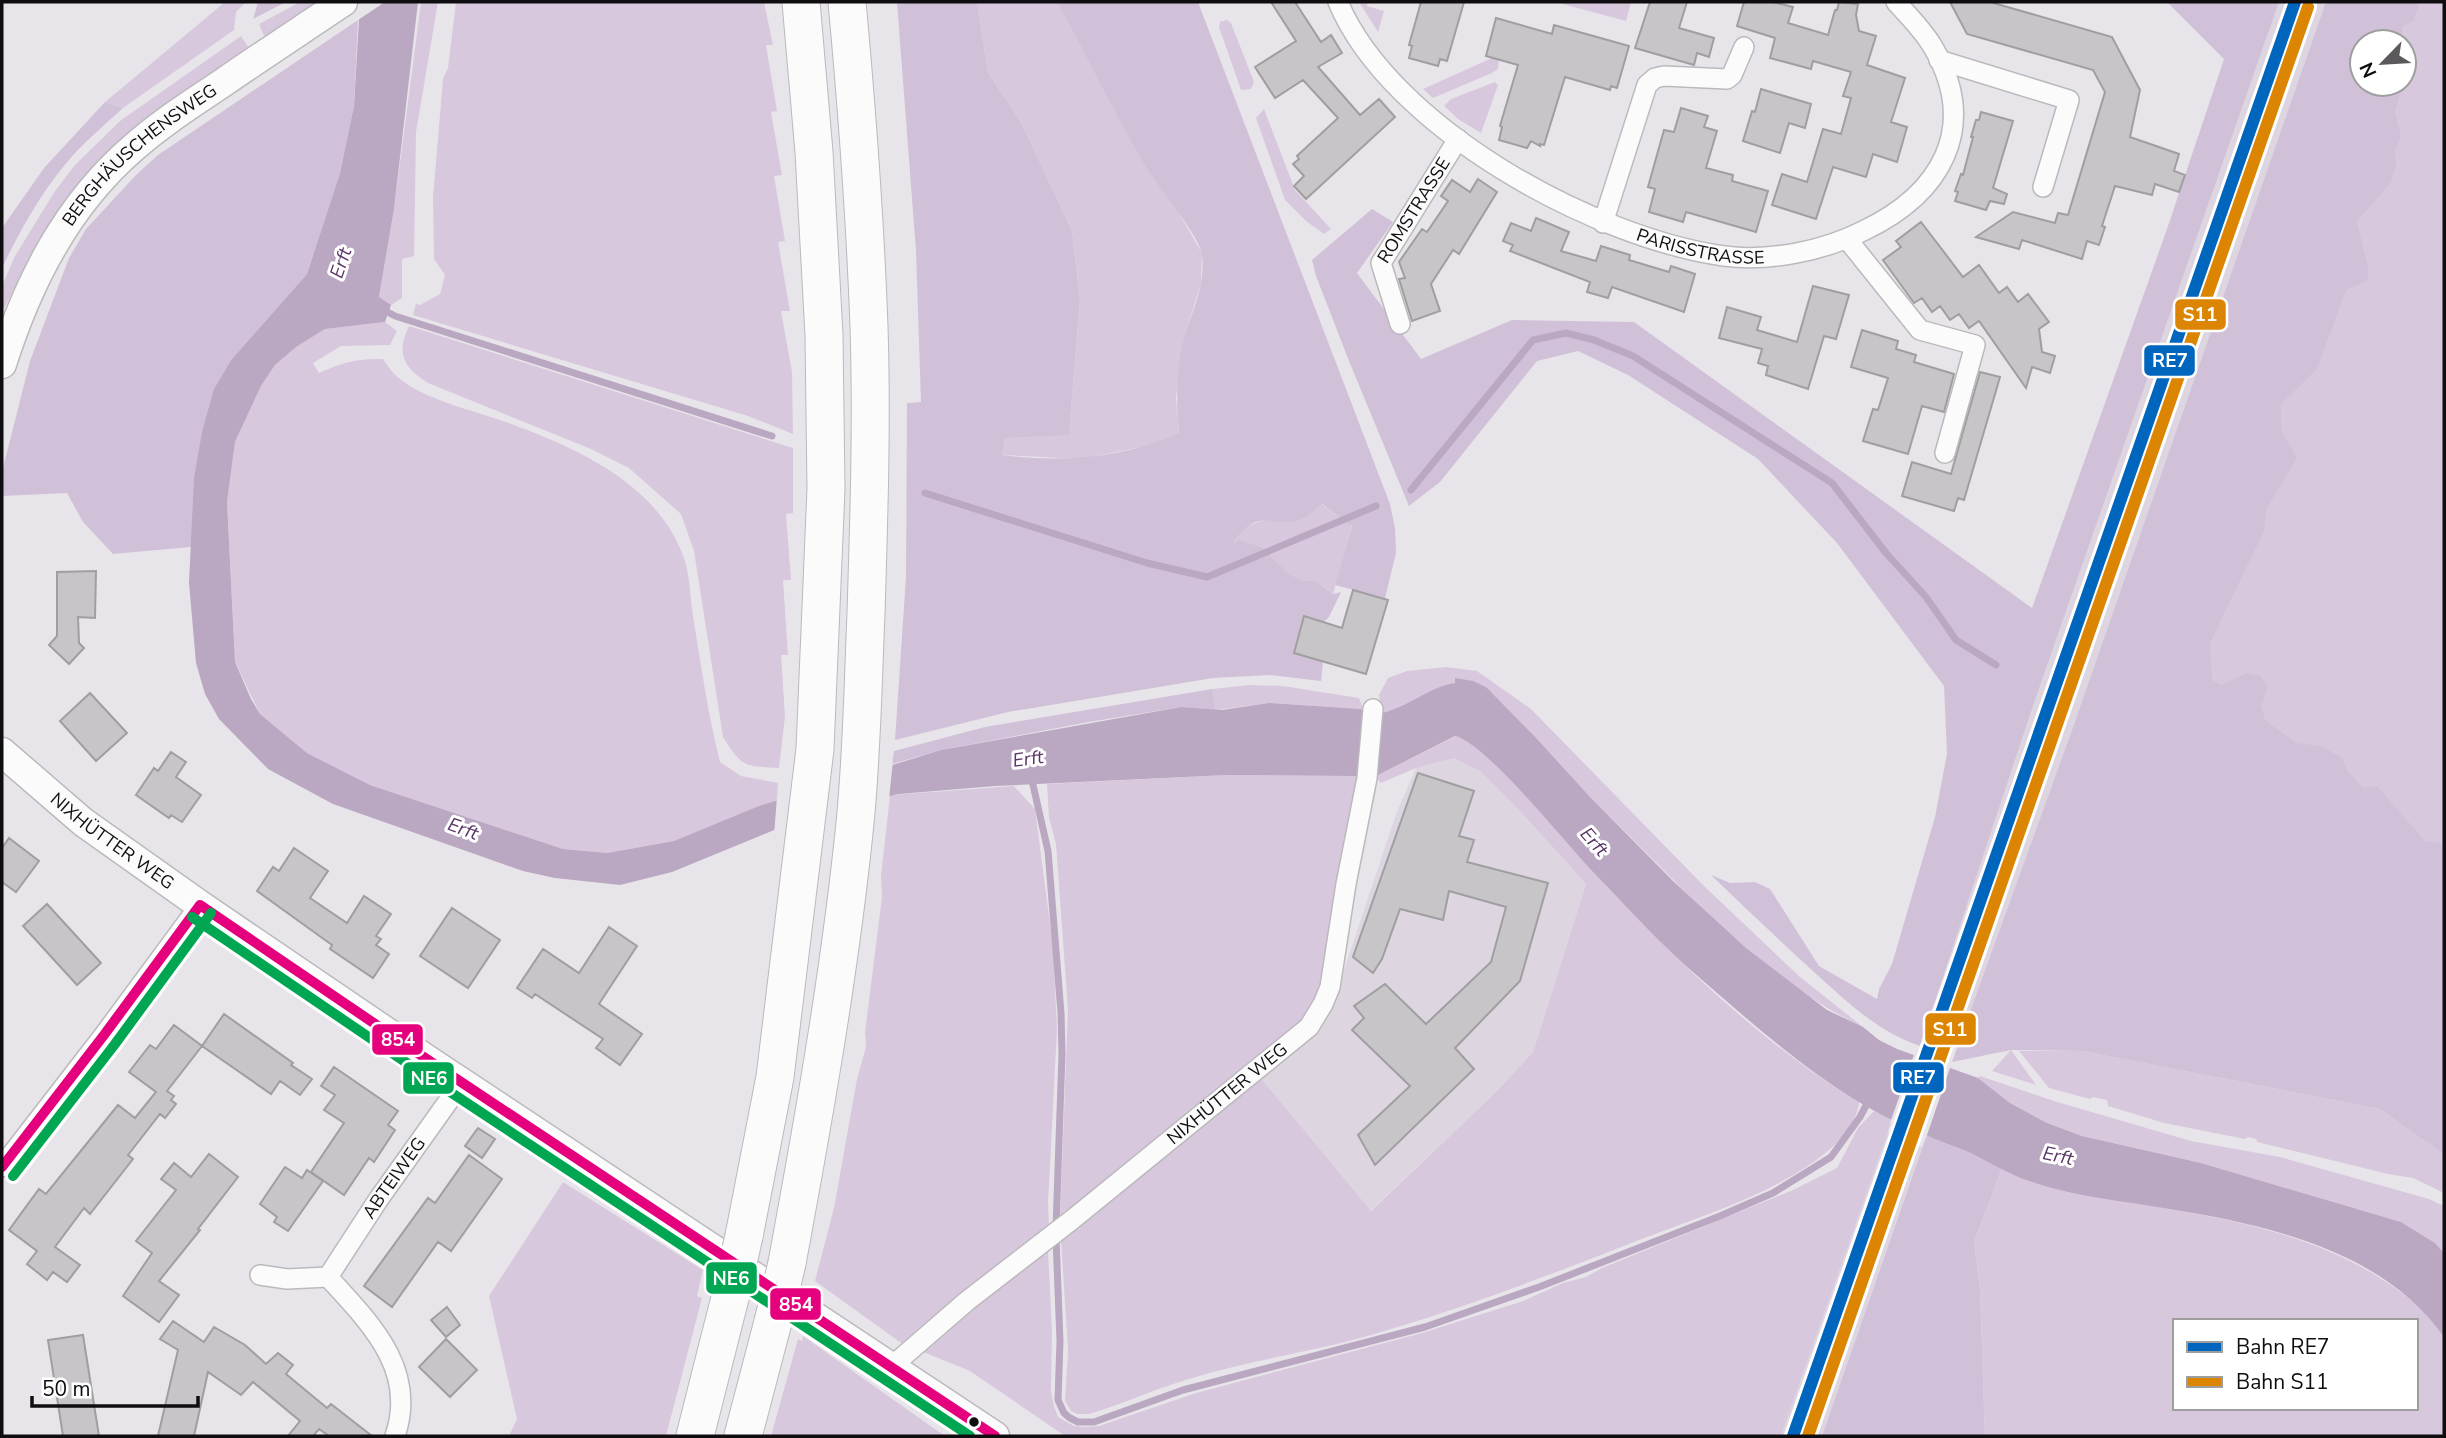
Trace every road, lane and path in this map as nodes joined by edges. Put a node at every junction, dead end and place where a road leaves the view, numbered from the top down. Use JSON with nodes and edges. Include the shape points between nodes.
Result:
{"nodes":[{"id":1,"x":343,"y":2,"type":"edge"},
{"id":2,"x":801,"y":2,"type":"edge"},
{"id":3,"x":847,"y":2,"type":"edge"},
{"id":4,"x":1338,"y":2,"type":"edge"},
{"id":5,"x":1896,"y":2,"type":"edge"},
{"id":6,"x":1744,"y":47,"type":"dead end"},
{"id":7,"x":1939,"y":60,"type":"junction"},
{"id":8,"x":1458,"y":139,"type":"junction"},
{"id":9,"x":2043,"y":187,"type":"dead end"},
{"id":10,"x":1603,"y":223,"type":"junction"},
{"id":11,"x":1847,"y":239,"type":"junction"},
{"id":12,"x":1400,"y":324,"type":"dead end"},
{"id":13,"x":2,"y":364,"type":"edge"},
{"id":14,"x":1945,"y":453,"type":"dead end"},
{"id":15,"x":1373,"y":709,"type":"dead end"},
{"id":16,"x":2,"y":752,"type":"edge"},
{"id":17,"x":200,"y":905,"type":"junction"},
{"id":18,"x":462,"y":1082,"type":"junction"},
{"id":19,"x":2,"y":1167,"type":"edge"},
{"id":20,"x":260,"y":1275,"type":"dead end"},
{"id":21,"x":328,"y":1277,"type":"junction"},
{"id":22,"x":892,"y":1366,"type":"junction"},
{"id":23,"x":395,"y":1436,"type":"edge"},
{"id":24,"x":695,"y":1436,"type":"edge"},
{"id":25,"x":743,"y":1436,"type":"edge"},
{"id":26,"x":995,"y":1436,"type":"edge"}],
"edges":[{"from":1,"to":13,"type":"main road","name":"BERGHÄUSCHENSWEG","via":[[162,124],[105,175],[44,260],[17,316]]},
{"from":2,"to":24,"type":"highway","bridge":true,"via":[[824,335],[826,489],[815,749],[775,1077],[744,1236]]},
{"from":3,"to":25,"type":"highway","bridge":true,"via":[[869,328],[870,492],[862,736],[828,1032],[787,1263]]},
{"from":4,"to":8,"type":"street","name":"PARISSTRASSE","via":[[1377,66]]},
{"from":5,"to":7,"type":"street","name":"PARISSTRASSE"},
{"from":6,"to":10,"type":"street","via":[[1727,79],[1664,76],[1647,85]]},
{"from":7,"to":9,"type":"street","via":[[2069,100]]},
{"from":7,"to":11,"type":"street","name":"PARISSTRASSE","via":[[1953,107],[1950,142],[1941,166],[1931,182],[1889,219]]},
{"from":8,"to":10,"type":"street","name":"PARISSTRASSE","via":[[1534,189]]},
{"from":8,"to":12,"type":"street","name":"ROMSTRASSE","via":[[1381,262]]},
{"from":10,"to":11,"type":"street","name":"PARISSTRASSE","via":[[1724,256],[1793,254]]},
{"from":11,"to":14,"type":"street","via":[[1920,330],[1975,345]]},
{"from":15,"to":22,"type":"street","name":"NIXHÜTTER WEG","via":[[1367,778],[1330,986],[1309,1027]]},
{"from":16,"to":17,"type":"main road","name":"NIXHÜTTER WEG","via":[[83,822]]},
{"from":17,"to":18,"type":"main road","name":"NIXHÜTTER WEG"},
{"from":17,"to":19,"type":"street"},
{"from":18,"to":21,"type":"street","name":"ABTEIWEG"},
{"from":18,"to":22,"type":"main road","name":"NIXHÜTTER WEG"},
{"from":20,"to":21,"type":"street"},
{"from":21,"to":23,"type":"street","via":[[371,1324],[392,1361],[400,1407]]},
{"from":22,"to":26,"type":"main road","name":"NIXHÜTTER WEG"}]}
